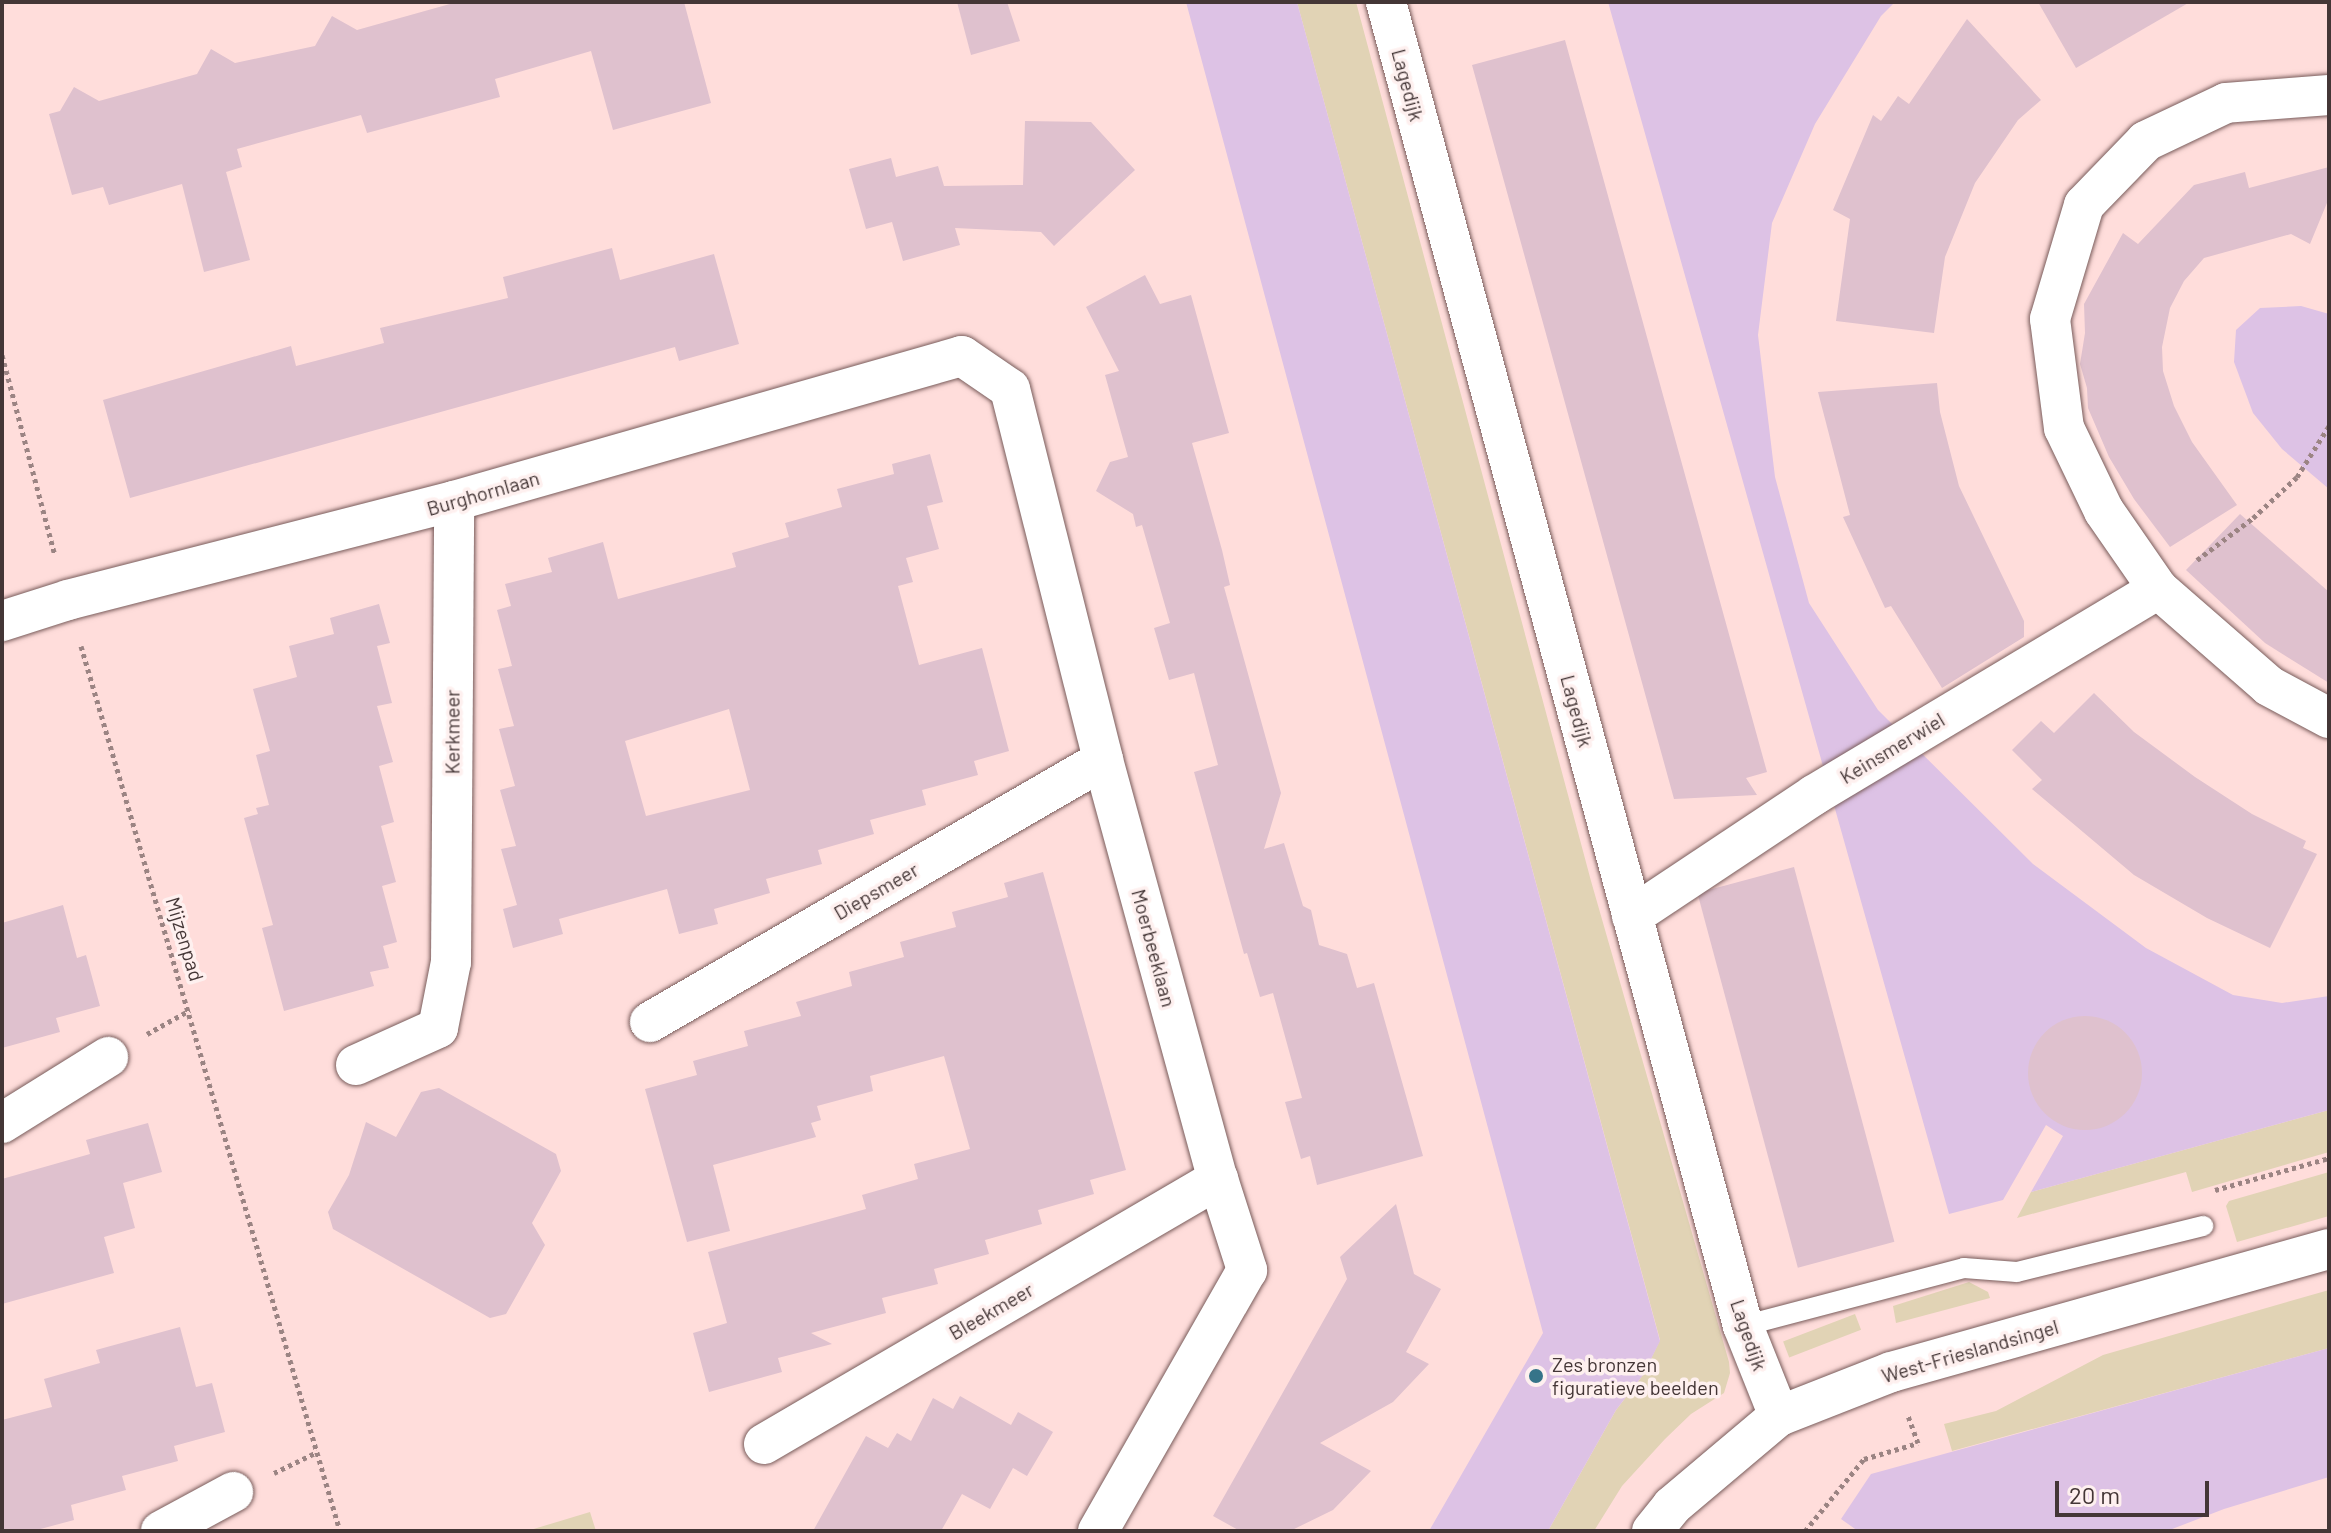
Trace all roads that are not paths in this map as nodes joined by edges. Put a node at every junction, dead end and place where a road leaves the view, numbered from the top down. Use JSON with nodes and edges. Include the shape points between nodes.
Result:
{"nodes":[{"id":1,"x":1386,"y":2,"type":"edge"},
{"id":2,"x":2329,"y":95,"type":"edge"},
{"id":3,"x":962,"y":356,"type":"joint"},
{"id":4,"x":454,"y":501,"type":"junction"},
{"id":5,"x":2158,"y":589,"type":"junction"},
{"id":6,"x":2,"y":621,"type":"edge"},
{"id":7,"x":2329,"y":718,"type":"edge"},
{"id":8,"x":1103,"y":760,"type":"junction"},
{"id":9,"x":1632,"y":916,"type":"junction"},
{"id":10,"x":650,"y":1022,"type":"dead end"},
{"id":11,"x":108,"y":1057,"type":"dead end"},
{"id":12,"x":356,"y":1065,"type":"dead end"},
{"id":13,"x":2,"y":1123,"type":"edge"},
{"id":14,"x":1218,"y":1179,"type":"junction"},
{"id":15,"x":2203,"y":1226,"type":"road end"},
{"id":16,"x":2329,"y":1249,"type":"edge"},
{"id":17,"x":1743,"y":1326,"type":"junction"},
{"id":18,"x":1779,"y":1416,"type":"junction"},
{"id":19,"x":764,"y":1444,"type":"dead end"},
{"id":20,"x":233,"y":1492,"type":"dead end"},
{"id":21,"x":161,"y":1531,"type":"edge"},
{"id":22,"x":1098,"y":1531,"type":"edge"},
{"id":23,"x":1652,"y":1531,"type":"edge"}],
"edges":[{"from":1,"to":9,"type":"street","name":"Lagedijk"},
{"from":2,"to":5,"type":"street","via":[[2226,103],[2146,141],[2084,205],[2050,319],[2064,428],[2104,511]]},
{"from":3,"to":4,"type":"street","name":"Burghornlaan"},
{"from":3,"to":8,"type":"street","name":"Moerbeeklaan","via":[[1010,389]]},
{"from":4,"to":6,"type":"street","name":"Burghornlaan"},
{"from":4,"to":12,"type":"street","name":"Kerkmeer","via":[[451,962],[438,1028]]},
{"from":5,"to":7,"type":"street","via":[[2269,686]]},
{"from":5,"to":9,"type":"street","name":"Keinsmerwiel","via":[[1814,795]]},
{"from":8,"to":10,"type":"street","name":"Diepsmeer"},
{"from":8,"to":14,"type":"street","name":"Moerbeeklaan"},
{"from":9,"to":17,"type":"street","name":"Lagedijk"},
{"from":11,"to":13,"type":"street"},
{"from":14,"to":19,"type":"street","name":"Bleekmeer"},
{"from":14,"to":22,"type":"street","name":"Moerbeeklaan","via":[[1247,1270]]},
{"from":15,"to":17,"type":"lane","via":[[2017,1272],[1964,1268]]},
{"from":16,"to":18,"type":"street","name":"West-Frieslandsingel","via":[[1891,1372]]},
{"from":17,"to":18,"type":"street","name":"Lagedijk"},
{"from":18,"to":23,"type":"street","name":"West-Frieslandsingel","via":[[1672,1506]]},
{"from":20,"to":21,"type":"street"}]}
